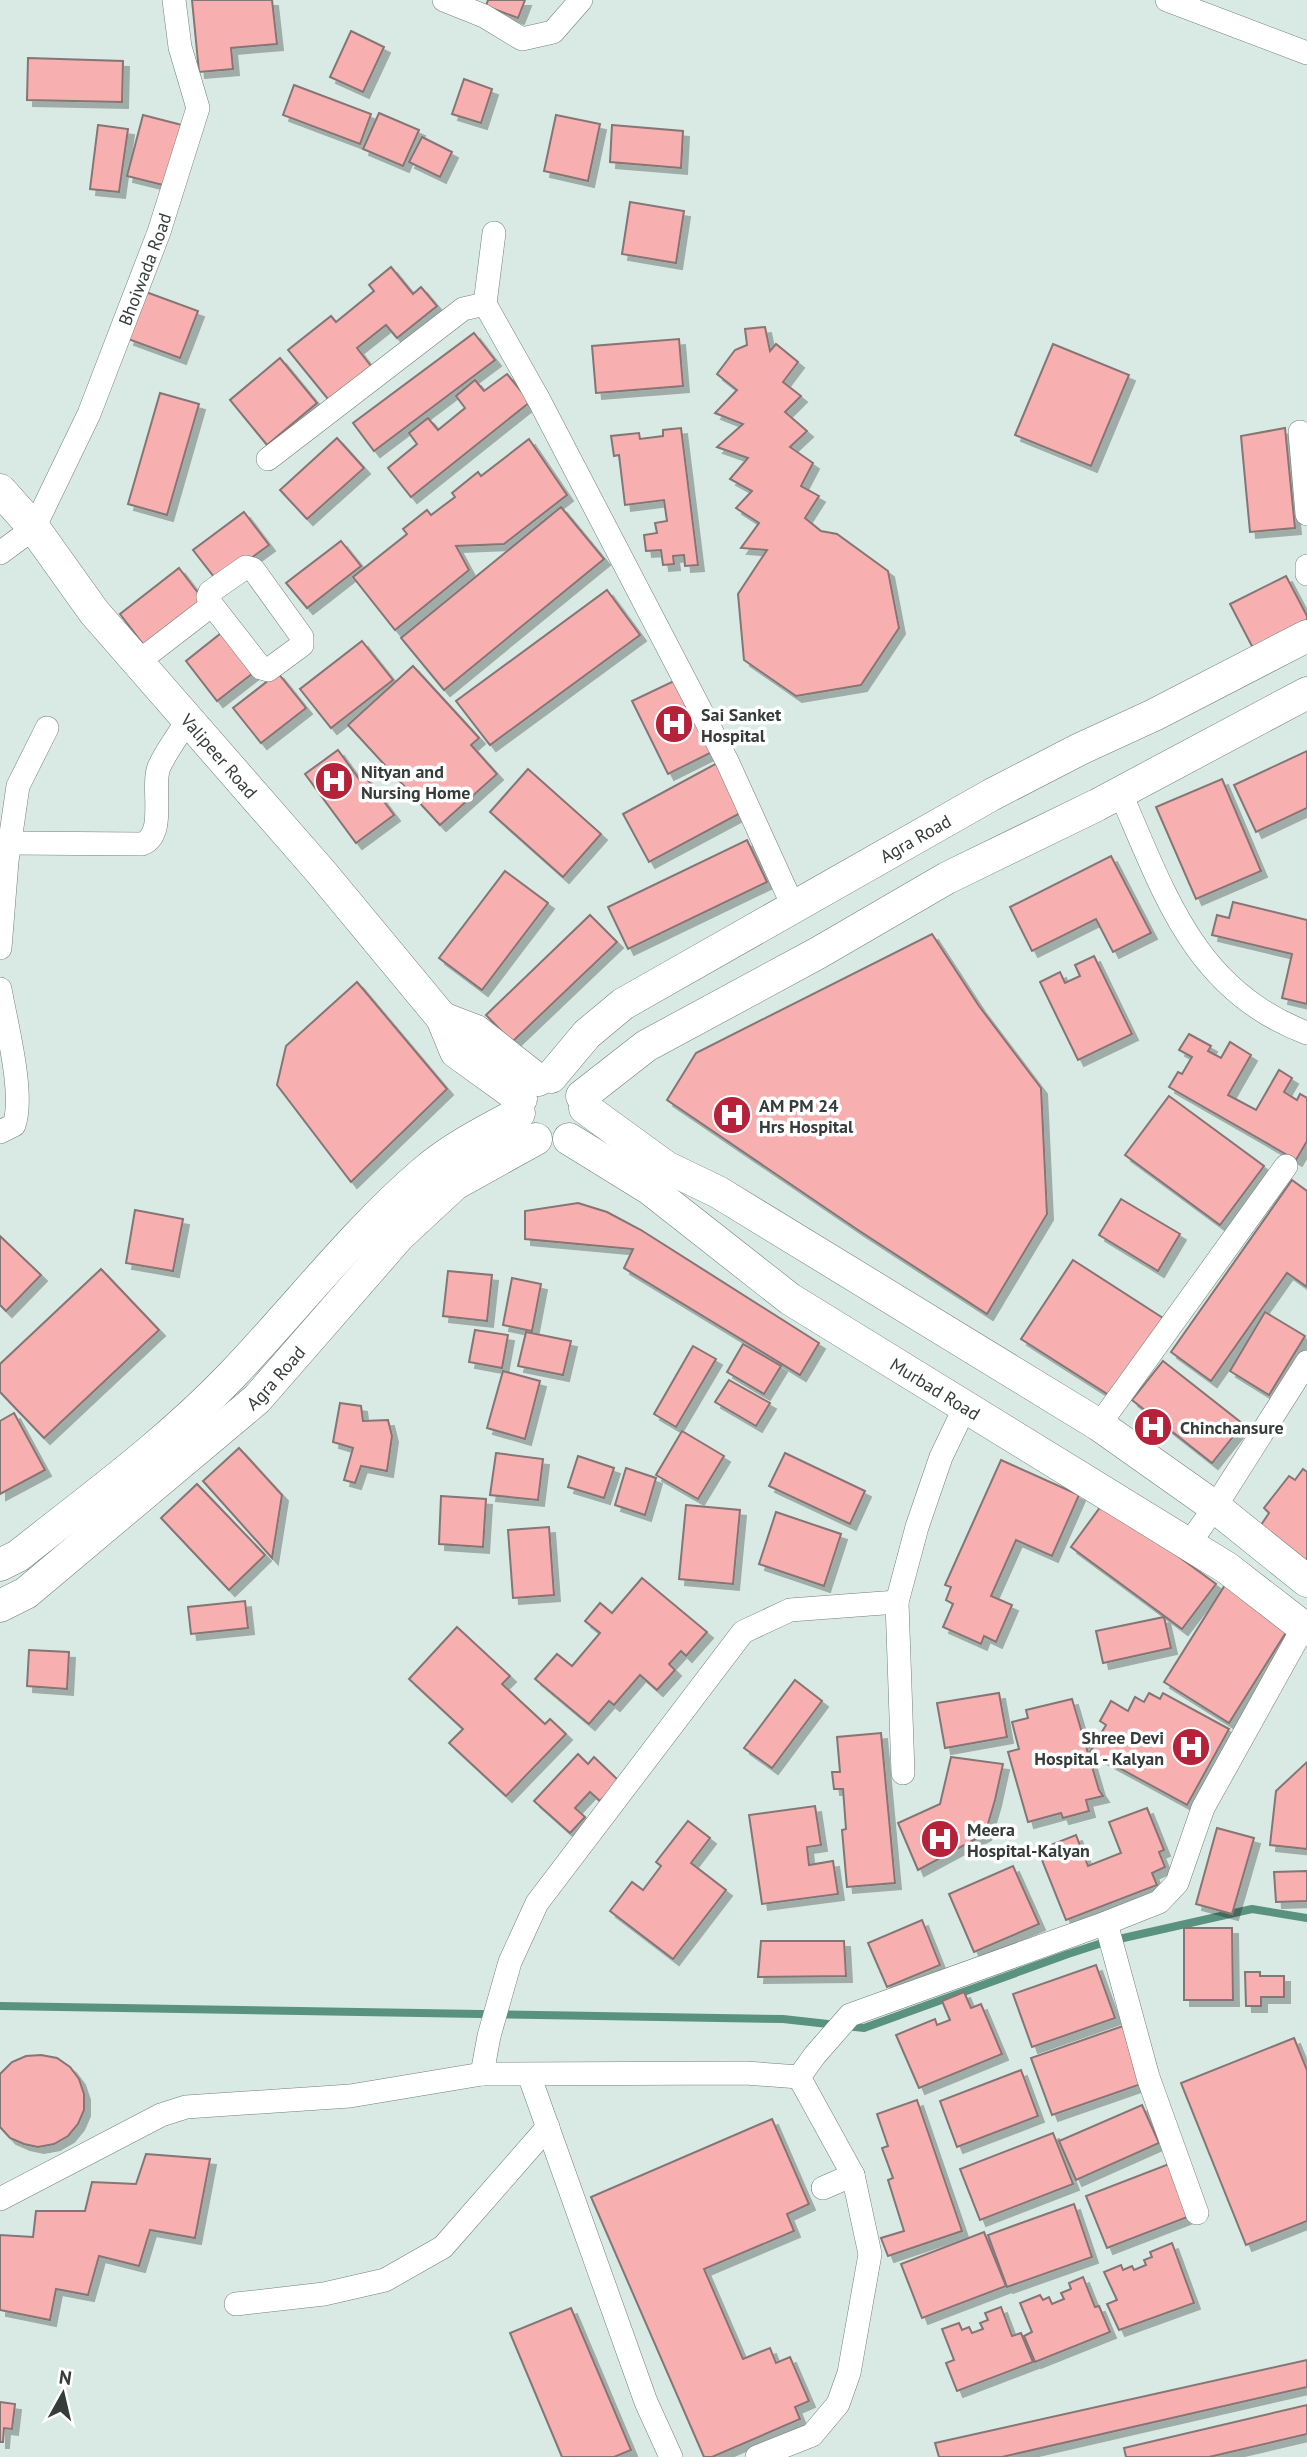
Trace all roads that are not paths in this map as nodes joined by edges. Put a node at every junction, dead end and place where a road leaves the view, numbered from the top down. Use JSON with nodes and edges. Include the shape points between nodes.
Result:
{"nodes":[{"id":1,"x":174,"y":0,"type":"edge"},
{"id":2,"x":444,"y":0,"type":"edge"},
{"id":3,"x":581,"y":0,"type":"edge"},
{"id":4,"x":1167,"y":0,"type":"edge"},
{"id":5,"x":1307,"y":53,"type":"edge"},
{"id":6,"x":494,"y":233,"type":"dead end"},
{"id":7,"x":485,"y":304,"type":"junction"},
{"id":8,"x":1300,"y":432,"type":"dead end"},
{"id":9,"x":268,"y":459,"type":"dead end"},
{"id":10,"x":0,"y":489,"type":"edge"},
{"id":11,"x":1307,"y":514,"type":"edge"},
{"id":12,"x":34,"y":528,"type":"junction"},
{"id":13,"x":0,"y":553,"type":"edge"},
{"id":14,"x":1307,"y":566,"type":"edge"},
{"id":15,"x":1307,"y":573,"type":"edge"},
{"id":16,"x":212,"y":605,"type":"junction"},
{"id":17,"x":1307,"y":636,"type":"edge"},
{"id":18,"x":138,"y":662,"type":"junction"},
{"id":19,"x":1307,"y":693,"type":"edge"},
{"id":20,"x":188,"y":719,"type":"junction"},
{"id":21,"x":47,"y":729,"type":"dead end"},
{"id":22,"x":1120,"y":792,"type":"junction"},
{"id":23,"x":10,"y":843,"type":"junction"},
{"id":24,"x":793,"y":906,"type":"junction"},
{"id":25,"x":0,"y":948,"type":"edge"},
{"id":26,"x":0,"y":989,"type":"edge"},
{"id":27,"x":1307,"y":1033,"type":"edge"},
{"id":28,"x":533,"y":1102,"type":"junction"},
{"id":29,"x":584,"y":1102,"type":"junction"},
{"id":30,"x":0,"y":1132,"type":"edge"},
{"id":31,"x":569,"y":1139,"type":"junction"},
{"id":32,"x":1286,"y":1166,"type":"dead end"},
{"id":33,"x":1307,"y":1362,"type":"edge"},
{"id":34,"x":965,"y":1407,"type":"junction"},
{"id":35,"x":1100,"y":1425,"type":"junction"},
{"id":36,"x":1215,"y":1507,"type":"junction"},
{"id":37,"x":1188,"y":1545,"type":"junction"},
{"id":38,"x":0,"y":1565,"type":"edge"},
{"id":39,"x":1307,"y":1581,"type":"edge"},
{"id":40,"x":897,"y":1602,"type":"junction"},
{"id":41,"x":0,"y":1606,"type":"edge"},
{"id":42,"x":1305,"y":1629,"type":"edge"},
{"id":43,"x":903,"y":1773,"type":"dead end"},
{"id":44,"x":1106,"y":1923,"type":"junction"},
{"id":45,"x":482,"y":2074,"type":"junction"},
{"id":46,"x":529,"y":2075,"type":"junction"},
{"id":47,"x":800,"y":2077,"type":"junction"},
{"id":48,"x":548,"y":2127,"type":"junction"},
{"id":49,"x":853,"y":2175,"type":"junction"},
{"id":50,"x":823,"y":2188,"type":"dead end"},
{"id":51,"x":0,"y":2199,"type":"edge"},
{"id":52,"x":1197,"y":2213,"type":"dead end"},
{"id":53,"x":236,"y":2304,"type":"dead end"},
{"id":54,"x":671,"y":2457,"type":"edge"},
{"id":55,"x":757,"y":2457,"type":"edge"}],
"edges":[{"from":1,"to":12,"type":"street","name":"Bhoiwada Road","via":[[180,47],[198,108],[159,232],[94,401]]},
{"from":2,"to":3,"type":"street","via":[[484,16],[522,39],[553,32]]},
{"from":4,"to":5,"type":"street"},
{"from":6,"to":7,"type":"street"},
{"from":7,"to":9,"type":"street","via":[[463,309]]},
{"from":7,"to":24,"type":"street","via":[[727,761]]},
{"from":8,"to":11,"type":"street"},
{"from":10,"to":12,"type":"main road","name":"Valipeer Road"},
{"from":12,"to":13,"type":"street"},
{"from":12,"to":18,"type":"main road","name":"Valipeer Road","via":[[94,612]]},
{"from":14,"to":15,"type":"street"},
{"from":16,"to":16,"type":"street","via":[[261,668],[268,670],[302,645],[302,637],[253,569],[246,567],[210,592]]},
{"from":16,"to":18,"type":"street"},
{"from":17,"to":24,"type":"main road","name":"Agra Road","via":[[991,795]]},
{"from":18,"to":20,"type":"main road","name":"Valipeer Road"},
{"from":19,"to":22,"type":"main road"},
{"from":20,"to":23,"type":"street","via":[[158,769],[157,812],[149,842]]},
{"from":20,"to":28,"type":"main road","name":"Valipeer Road","via":[[442,1018],[456,1052]]},
{"from":21,"to":23,"type":"street","via":[[18,786]]},
{"from":22,"to":27,"type":"street","via":[[1176,917],[1208,964],[1250,1002]]},
{"from":22,"to":29,"type":"main road","via":[[947,878],[646,1046]]},
{"from":23,"to":25,"type":"street"},
{"from":24,"to":28,"type":"main road","name":"Agra Road","via":[[623,1004],[587,1034]]},
{"from":26,"to":30,"type":"street","via":[[18,1114],[14,1125]]},
{"from":28,"to":29,"type":"main road","via":[[564,1080]]},
{"from":28,"to":31,"type":"main road","name":"Agra Road","via":[[546,1142]]},
{"from":28,"to":38,"type":"main road","name":"Agra Road","via":[[426,1170],[230,1377],[147,1454],[18,1556]]},
{"from":28,"to":41,"type":"main road","name":"Agra Road","via":[[456,1184],[399,1236],[257,1399],[26,1592]]},
{"from":29,"to":31,"type":"main road","via":[[583,1120]]},
{"from":29,"to":35,"type":"main road","via":[[666,1167],[718,1192]]},
{"from":31,"to":34,"type":"main road","name":"Murbad Road","via":[[650,1189],[789,1299]]},
{"from":32,"to":35,"type":"street"},
{"from":33,"to":36,"type":"street"},
{"from":34,"to":37,"type":"main road","name":"Murbad Road"},
{"from":34,"to":40,"type":"street","via":[[941,1457]]},
{"from":35,"to":36,"type":"main road"},
{"from":36,"to":37,"type":"street"},
{"from":36,"to":39,"type":"main road"},
{"from":37,"to":42,"type":"main road","name":"Murbad Road","via":[[1227,1568]]},
{"from":40,"to":43,"type":"street"},
{"from":40,"to":45,"type":"street","via":[[790,1610],[743,1632],[537,1903],[510,1962]]},
{"from":42,"to":44,"type":"street","via":[[1203,1808],[1177,1883],[1159,1902]]},
{"from":44,"to":47,"type":"street","via":[[850,2015]]},
{"from":44,"to":52,"type":"street","via":[[1148,2077]]},
{"from":45,"to":46,"type":"street"},
{"from":45,"to":51,"type":"street","via":[[350,2096],[186,2107],[161,2115]]},
{"from":46,"to":47,"type":"street","via":[[746,2073]]},
{"from":46,"to":48,"type":"street"},
{"from":47,"to":49,"type":"street"},
{"from":48,"to":53,"type":"street","via":[[443,2247],[386,2280],[324,2294]]},
{"from":48,"to":54,"type":"street","via":[[646,2402]]},
{"from":49,"to":50,"type":"street"},
{"from":49,"to":55,"type":"street","via":[[870,2254],[849,2373],[838,2404],[812,2435]]}]}
